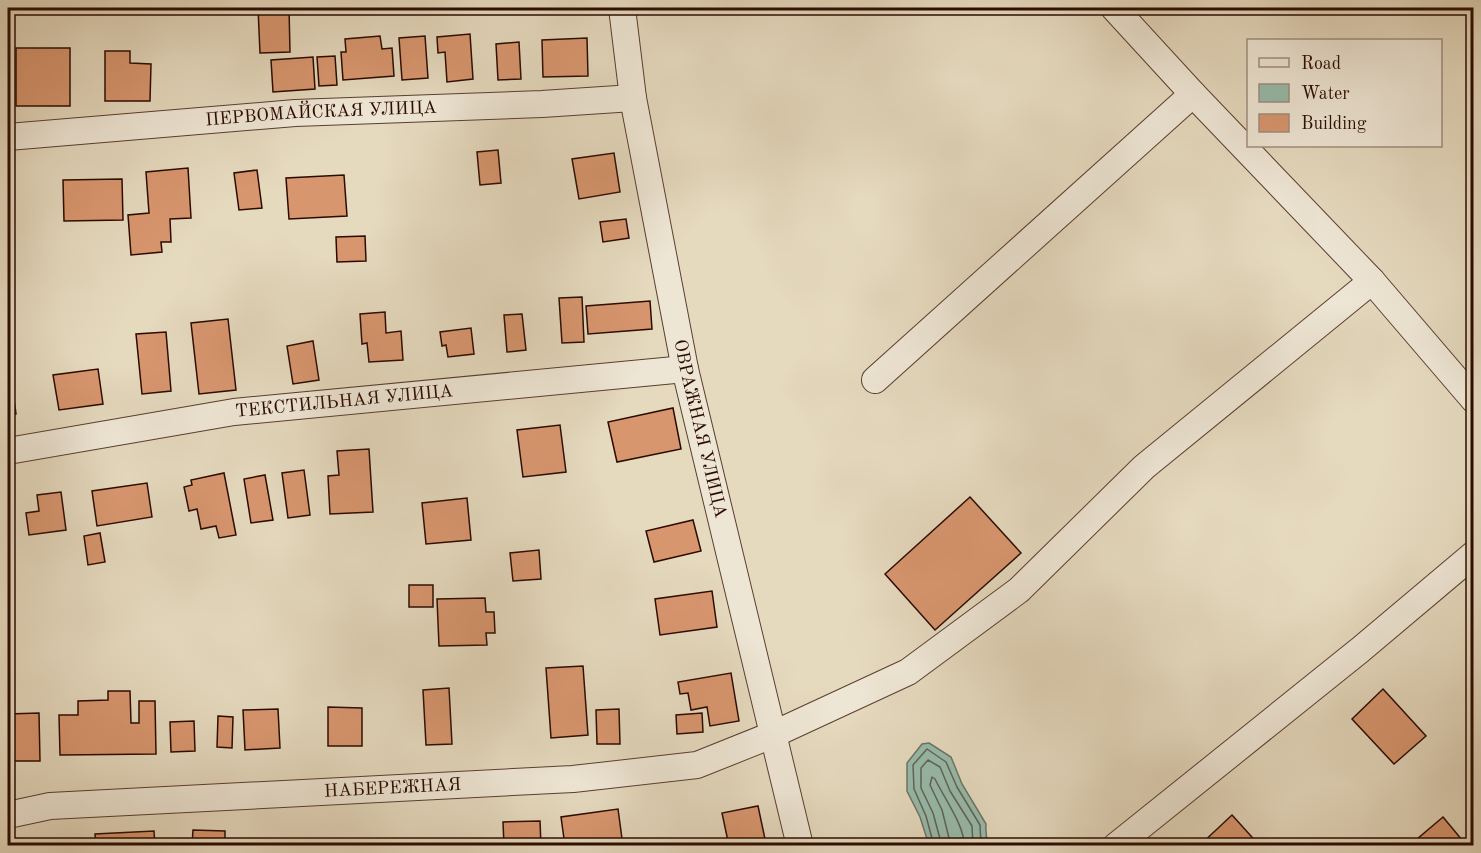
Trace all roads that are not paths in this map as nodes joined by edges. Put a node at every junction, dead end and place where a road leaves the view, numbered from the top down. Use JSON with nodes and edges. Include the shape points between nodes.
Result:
{"nodes":[{"id":1,"x":622,"y":8,"type":"edge"},
{"id":2,"x":1114,"y":8,"type":"edge"},
{"id":3,"x":1193,"y":94,"type":"junction"},
{"id":4,"x":633,"y":98,"type":"junction"},
{"id":5,"x":8,"y":137,"type":"edge"},
{"id":6,"x":1372,"y":280,"type":"junction"},
{"id":7,"x":685,"y":369,"type":"junction"},
{"id":8,"x":875,"y":380,"type":"dead end"},
{"id":9,"x":1473,"y":400,"type":"edge"},
{"id":10,"x":8,"y":451,"type":"edge"},
{"id":11,"x":1473,"y":554,"type":"edge"},
{"id":12,"x":772,"y":735,"type":"junction"},
{"id":13,"x":8,"y":815,"type":"edge"},
{"id":14,"x":800,"y":846,"type":"edge"},
{"id":15,"x":1116,"y":846,"type":"edge"}],
"edges":[{"from":1,"to":4,"type":"street","name":"ОВРАЖНАЯ УЛИЦА"},
{"from":2,"to":3,"type":"street"},
{"from":3,"to":6,"type":"street"},
{"from":3,"to":8,"type":"street"},
{"from":4,"to":5,"type":"street","name":"ПЕРВОМАЙСКАЯ УЛИЦА","via":[[295,113]]},
{"from":4,"to":7,"type":"street","name":"ОВРАЖНАЯ УЛИЦА"},
{"from":6,"to":9,"type":"street"},
{"from":6,"to":12,"type":"street","name":"НАБЕРЕЖНАЯ","via":[[1144,466],[1018,590],[908,672]]},
{"from":7,"to":10,"type":"street","name":"ТЕКСТИЛЬНАЯ УЛИЦА","via":[[234,412]]},
{"from":7,"to":12,"type":"street","name":"ОВРАЖНАЯ УЛИЦА"},
{"from":11,"to":15,"type":"street"},
{"from":12,"to":13,"type":"street","name":"НАБЕРЕЖНАЯ","via":[[697,765],[573,779],[62,806]]},
{"from":12,"to":14,"type":"street","name":"ОВРАЖНАЯ УЛИЦА"}]}
